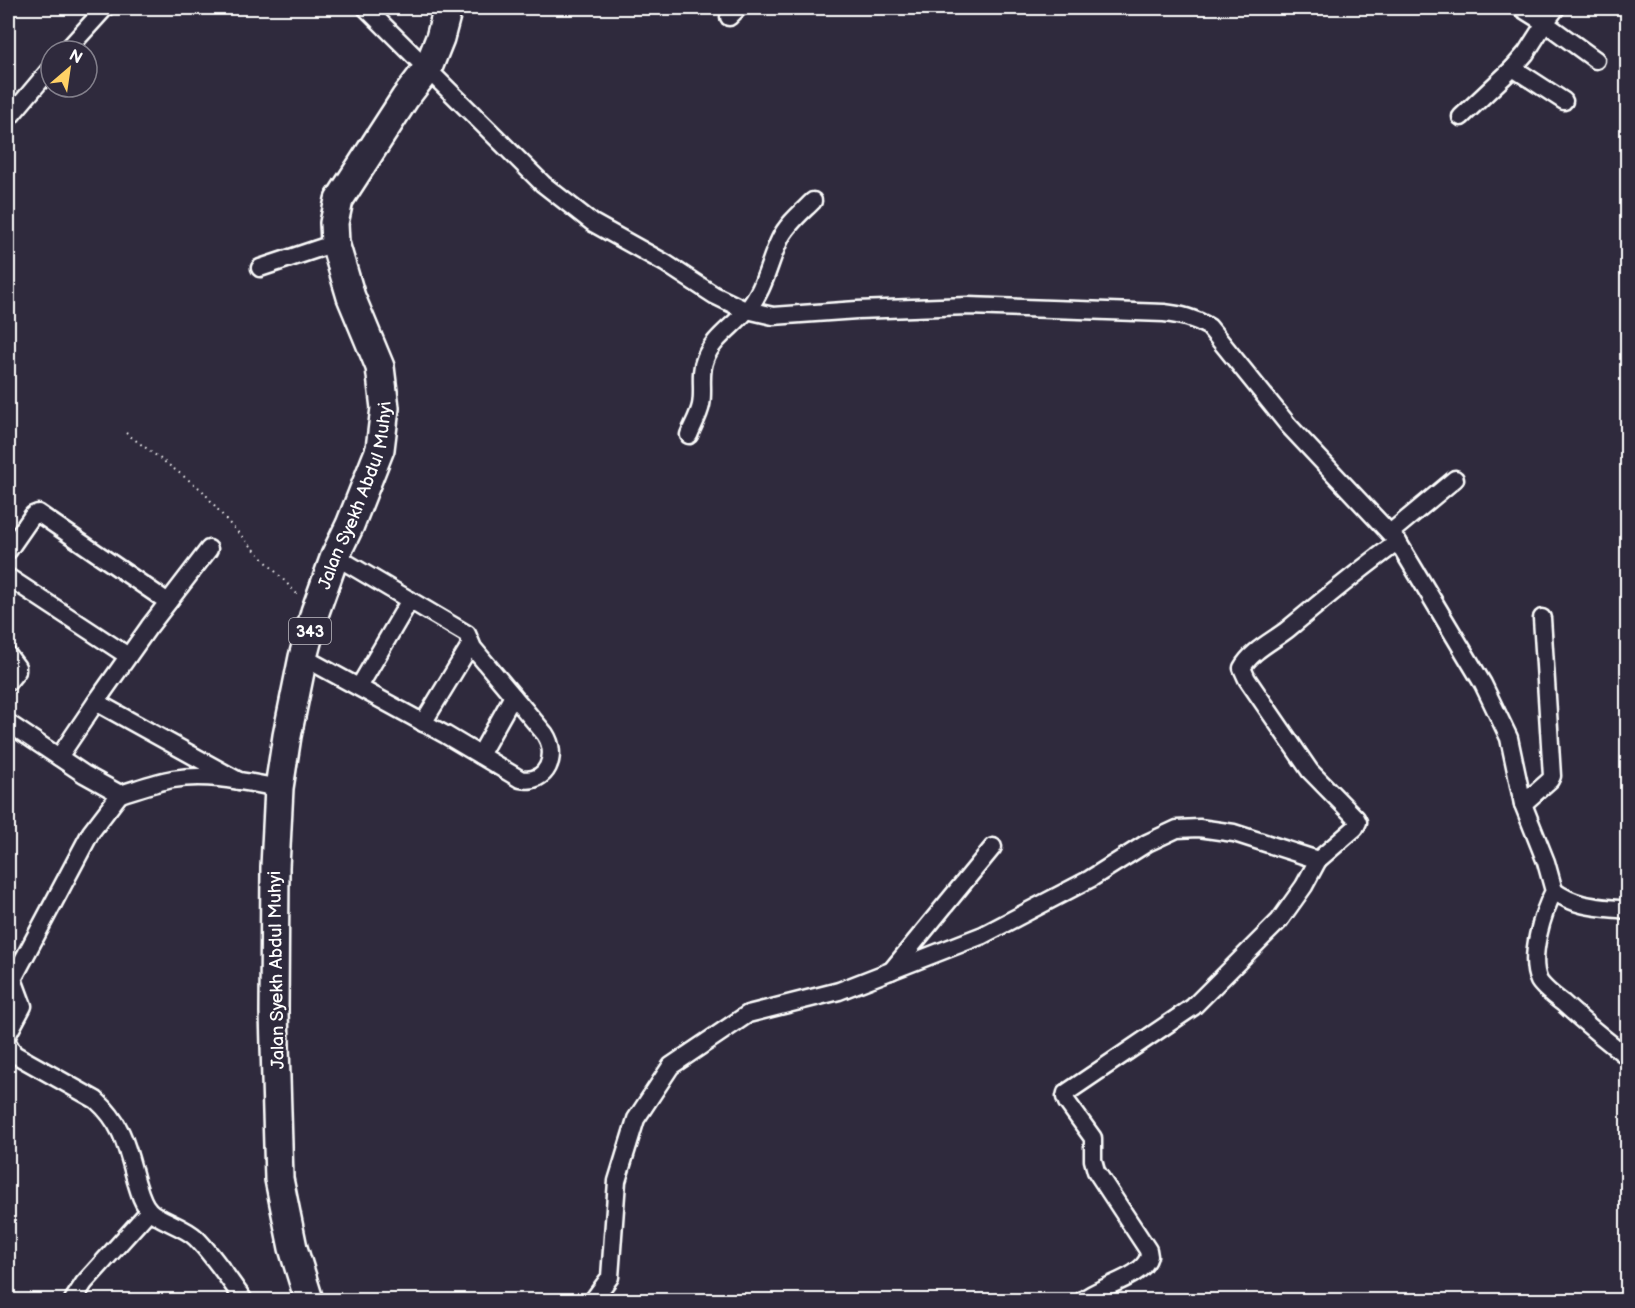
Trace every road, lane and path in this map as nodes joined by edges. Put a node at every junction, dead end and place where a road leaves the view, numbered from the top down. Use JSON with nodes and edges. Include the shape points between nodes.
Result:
{"nodes":[{"id":1,"x":105,"y":8,"type":"edge"},
{"id":2,"x":366,"y":8,"type":"edge"},
{"id":3,"x":448,"y":8,"type":"edge"},
{"id":4,"x":1521,"y":8,"type":"edge"},
{"id":5,"x":1556,"y":8,"type":"edge"},
{"id":6,"x":1545,"y":24,"type":"junction"},
{"id":7,"x":77,"y":39,"type":"edge"},
{"id":8,"x":1596,"y":60,"type":"dead end"},
{"id":9,"x":428,"y":68,"type":"junction"},
{"id":10,"x":1513,"y":68,"type":"junction"},
{"id":11,"x":39,"y":82,"type":"edge"},
{"id":12,"x":1564,"y":101,"type":"dead end"},
{"id":13,"x":1461,"y":117,"type":"dead end"},
{"id":14,"x":8,"y":119,"type":"edge"},
{"id":15,"x":813,"y":201,"type":"dead end"},
{"id":16,"x":335,"y":243,"type":"junction"},
{"id":17,"x":260,"y":268,"type":"dead end"},
{"id":18,"x":747,"y":310,"type":"junction"},
{"id":19,"x":126,"y":433,"type":"dead end"},
{"id":20,"x":689,"y":435,"type":"dead end"},
{"id":21,"x":1455,"y":479,"type":"dead end"},
{"id":22,"x":1394,"y":538,"type":"junction"},
{"id":23,"x":209,"y":549,"type":"dead end"},
{"id":24,"x":8,"y":551,"type":"edge"},
{"id":25,"x":336,"y":556,"type":"junction"},
{"id":26,"x":8,"y":577,"type":"edge"},
{"id":27,"x":410,"y":600,"type":"junction"},
{"id":28,"x":168,"y":602,"type":"junction"},
{"id":29,"x":315,"y":612,"type":"junction"},
{"id":30,"x":1542,"y":618,"type":"dead end"},
{"id":31,"x":471,"y":644,"type":"junction"},
{"id":32,"x":8,"y":655,"type":"edge"},
{"id":33,"x":128,"y":656,"type":"junction"},
{"id":34,"x":303,"y":657,"type":"junction"},
{"id":35,"x":8,"y":682,"type":"edge"},
{"id":36,"x":359,"y":687,"type":"junction"},
{"id":37,"x":513,"y":696,"type":"junction"},
{"id":38,"x":96,"y":702,"type":"junction"},
{"id":39,"x":8,"y":723,"type":"edge"},
{"id":40,"x":423,"y":723,"type":"junction"},
{"id":41,"x":480,"y":755,"type":"junction"},
{"id":42,"x":59,"y":757,"type":"junction"},
{"id":43,"x":239,"y":781,"type":"junction"},
{"id":44,"x":279,"y":788,"type":"junction"},
{"id":45,"x":120,"y":794,"type":"junction"},
{"id":46,"x":1523,"y":804,"type":"junction"},
{"id":47,"x":993,"y":847,"type":"dead end"},
{"id":48,"x":1318,"y":860,"type":"junction"},
{"id":49,"x":1554,"y":891,"type":"junction"},
{"id":50,"x":1628,"y":910,"type":"edge"},
{"id":51,"x":890,"y":972,"type":"junction"},
{"id":52,"x":8,"y":1034,"type":"edge"},
{"id":53,"x":8,"y":1044,"type":"edge"},
{"id":54,"x":1628,"y":1057,"type":"edge"},
{"id":55,"x":149,"y":1211,"type":"junction"},
{"id":56,"x":603,"y":1297,"type":"edge"},
{"id":57,"x":73,"y":1300,"type":"edge"},
{"id":58,"x":244,"y":1300,"type":"edge"},
{"id":59,"x":309,"y":1300,"type":"edge"},
{"id":60,"x":1083,"y":1300,"type":"edge"}],
"edges":[{"from":1,"to":7,"type":"street"},
{"from":2,"to":9,"type":"street"},
{"from":3,"to":9,"type":"main road","name":"Jalan Syekh Abdul Muhyi","number":"343"},
{"from":4,"to":6,"type":"street"},
{"from":5,"to":6,"type":"street"},
{"from":6,"to":8,"type":"street"},
{"from":6,"to":10,"type":"street"},
{"from":9,"to":16,"type":"main road","name":"Jalan Syekh Abdul Muhyi","number":"343","via":[[339,200]]},
{"from":9,"to":18,"type":"street","via":[[543,184],[593,223],[714,295]]},
{"from":10,"to":12,"type":"street"},
{"from":10,"to":13,"type":"street"},
{"from":11,"to":14,"type":"street"},
{"from":15,"to":18,"type":"street","via":[[784,231],[763,287]]},
{"from":16,"to":17,"type":"street"},
{"from":16,"to":25,"type":"main road","name":"Jalan Syekh Abdul Muhyi","number":"343","via":[[351,297],[380,367],[385,408],[380,449]]},
{"from":18,"to":20,"type":"street","via":[[705,357],[701,406]]},
{"from":18,"to":22,"type":"street","via":[[772,316],[968,306],[1164,313],[1196,319],[1209,327],[1289,426]]},
{"from":19,"to":29,"type":"path","via":[[202,490]]},
{"from":21,"to":22,"type":"street"},
{"from":22,"to":46,"type":"street","via":[[1483,684],[1509,738]]},
{"from":22,"to":48,"type":"street","via":[[1242,668],[1310,771],[1358,822]]},
{"from":23,"to":28,"type":"street"},
{"from":24,"to":28,"type":"street","via":[[33,514],[38,513]]},
{"from":25,"to":27,"type":"street"},
{"from":25,"to":29,"type":"main road","name":"Jalan Syekh Abdul Muhyi","number":"343"},
{"from":26,"to":33,"type":"street"},
{"from":27,"to":31,"type":"street","via":[[467,634]]},
{"from":27,"to":36,"type":"street"},
{"from":28,"to":33,"type":"street"},
{"from":29,"to":34,"type":"main road","name":"Jalan Syekh Abdul Muhyi","number":"343"},
{"from":30,"to":46,"type":"street","via":[[1552,776]]},
{"from":31,"to":37,"type":"street"},
{"from":31,"to":40,"type":"street"},
{"from":32,"to":35,"type":"street","via":[[17,670]]},
{"from":33,"to":38,"type":"street"},
{"from":34,"to":36,"type":"street"},
{"from":34,"to":44,"type":"main road","name":"Jalan Syekh Abdul Muhyi","number":"343"},
{"from":36,"to":40,"type":"street"},
{"from":37,"to":41,"type":"street"},
{"from":37,"to":41,"type":"street","via":[[551,742],[549,764],[541,774],[527,781]]},
{"from":38,"to":42,"type":"street"},
{"from":38,"to":43,"type":"street"},
{"from":39,"to":42,"type":"street"},
{"from":40,"to":41,"type":"street"},
{"from":42,"to":45,"type":"street"},
{"from":43,"to":44,"type":"street"},
{"from":43,"to":45,"type":"street","via":[[213,777],[172,779]]},
{"from":44,"to":59,"type":"main road","name":"Jalan Syekh Abdul Muhyi","number":"343","via":[[274,998],[279,1179],[293,1248]]},
{"from":45,"to":52,"type":"street","via":[[91,832],[14,979],[23,1006]]},
{"from":46,"to":49,"type":"street"},
{"from":47,"to":51,"type":"street"},
{"from":48,"to":51,"type":"street","via":[[1234,832],[1177,829],[983,935]]},
{"from":48,"to":60,"type":"street","via":[[1279,921],[1193,1007],[1066,1093],[1067,1102],[1093,1138],[1096,1171],[1149,1256],[1132,1275]]},
{"from":49,"to":50,"type":"street","via":[[1583,905]]},
{"from":49,"to":54,"type":"street","via":[[1536,948],[1540,981]]},
{"from":51,"to":56,"type":"street","via":[[839,991],[748,1014],[671,1066],[636,1119],[617,1182],[610,1277]]},
{"from":53,"to":55,"type":"street","via":[[14,1054],[107,1110],[125,1140]]},
{"from":55,"to":57,"type":"street"},
{"from":55,"to":58,"type":"street","via":[[196,1239]]}]}
